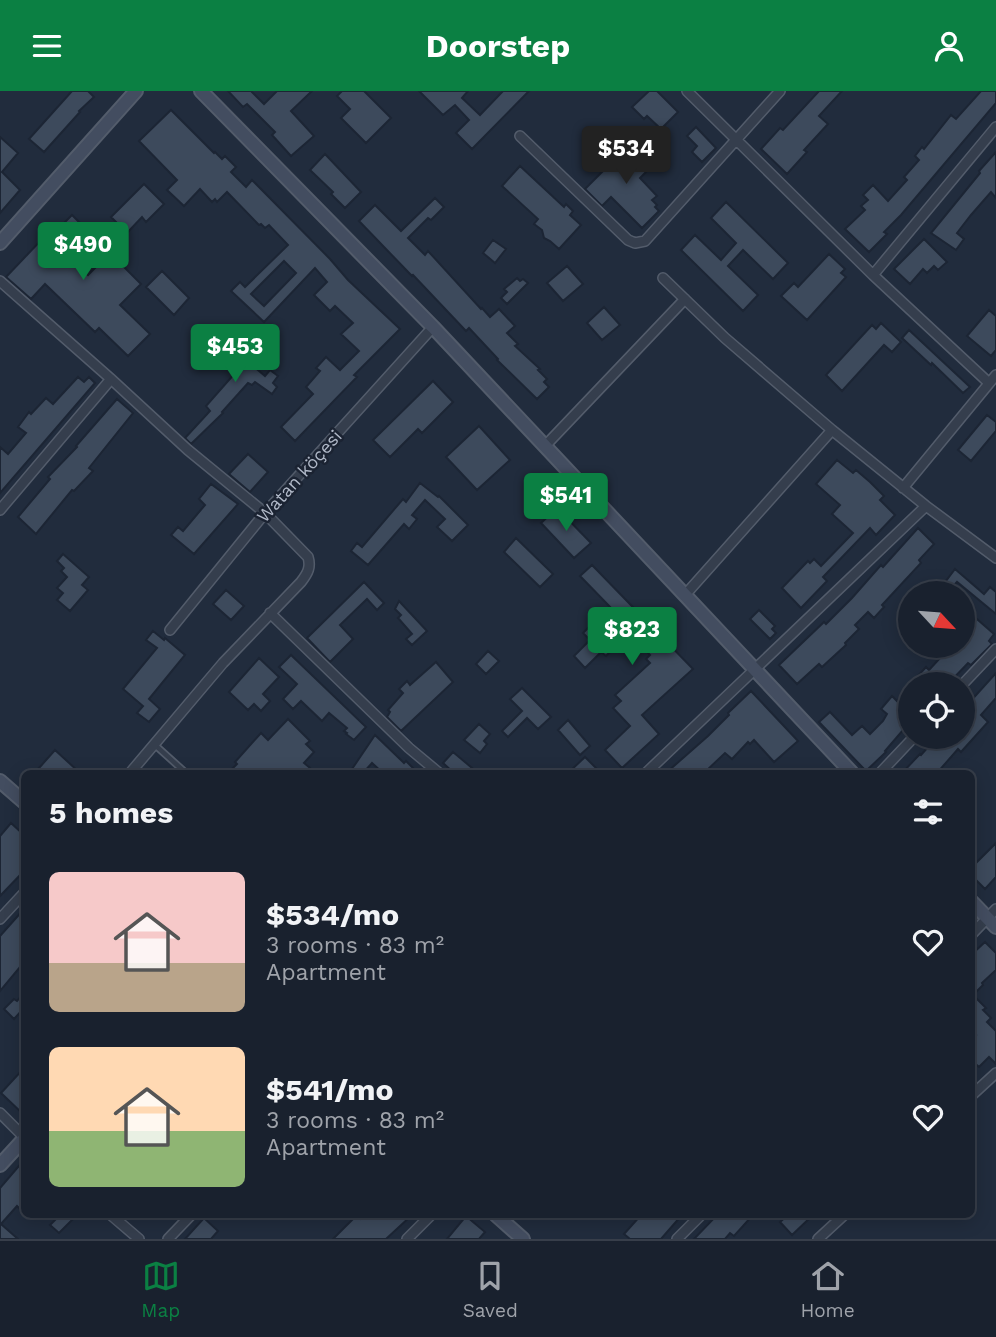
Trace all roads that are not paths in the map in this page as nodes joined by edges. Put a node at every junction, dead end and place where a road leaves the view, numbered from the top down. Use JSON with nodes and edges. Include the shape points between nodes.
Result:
{"nodes":[{"id":1,"x":136,"y":91,"type":"edge"},
{"id":2,"x":201,"y":91,"type":"edge"},
{"id":3,"x":687,"y":91,"type":"edge"},
{"id":4,"x":780,"y":91,"type":"edge"},
{"id":5,"x":996,"y":127,"type":"edge"},
{"id":6,"x":520,"y":136,"type":"dead end"},
{"id":7,"x":737,"y":140,"type":"junction"},
{"id":8,"x":0,"y":243,"type":"edge"},
{"id":9,"x":873,"y":275,"type":"junction"},
{"id":10,"x":663,"y":278,"type":"dead end"},
{"id":11,"x":0,"y":281,"type":"edge"},
{"id":12,"x":685,"y":299,"type":"junction"},
{"id":13,"x":433,"y":327,"type":"junction"},
{"id":14,"x":111,"y":379,"type":"junction"},
{"id":15,"x":993,"y":379,"type":"edge"},
{"id":16,"x":832,"y":430,"type":"junction"},
{"id":17,"x":545,"y":446,"type":"junction"},
{"id":18,"x":903,"y":488,"type":"junction"},
{"id":19,"x":926,"y":506,"type":"junction"},
{"id":20,"x":0,"y":510,"type":"edge"},
{"id":21,"x":265,"y":513,"type":"junction"},
{"id":22,"x":996,"y":558,"type":"edge"},
{"id":23,"x":685,"y":595,"type":"junction"},
{"id":24,"x":270,"y":613,"type":"junction"},
{"id":25,"x":170,"y":630,"type":"dead end"},
{"id":26,"x":996,"y":649,"type":"edge"},
{"id":27,"x":754,"y":669,"type":"junction"},
{"id":28,"x":974,"y":672,"type":"edge"},
{"id":29,"x":155,"y":744,"type":"junction"},
{"id":30,"x":903,"y":749,"type":"edge"},
{"id":31,"x":133,"y":770,"type":"edge"},
{"id":32,"x":183,"y":770,"type":"edge"},
{"id":33,"x":435,"y":770,"type":"edge"},
{"id":34,"x":649,"y":770,"type":"edge"},
{"id":35,"x":849,"y":770,"type":"edge"},
{"id":36,"x":883,"y":770,"type":"edge"},
{"id":37,"x":0,"y":781,"type":"edge"},
{"id":38,"x":21,"y":799,"type":"edge"},
{"id":39,"x":21,"y":896,"type":"edge"},
{"id":40,"x":975,"y":904,"type":"edge"},
{"id":41,"x":993,"y":918,"type":"edge"},
{"id":42,"x":0,"y":919,"type":"edge"},
{"id":43,"x":975,"y":932,"type":"edge"},
{"id":44,"x":996,"y":1073,"type":"edge"},
{"id":45,"x":975,"y":1091,"type":"edge"},
{"id":46,"x":0,"y":1113,"type":"edge"},
{"id":47,"x":21,"y":1135,"type":"edge"},
{"id":48,"x":21,"y":1141,"type":"edge"},
{"id":49,"x":0,"y":1165,"type":"edge"},
{"id":50,"x":114,"y":1218,"type":"edge"},
{"id":51,"x":188,"y":1218,"type":"edge"},
{"id":52,"x":428,"y":1218,"type":"edge"},
{"id":53,"x":499,"y":1218,"type":"edge"},
{"id":54,"x":698,"y":1218,"type":"edge"},
{"id":55,"x":841,"y":1218,"type":"edge"},
{"id":56,"x":139,"y":1239,"type":"edge"},
{"id":57,"x":168,"y":1239,"type":"edge"},
{"id":58,"x":407,"y":1239,"type":"edge"},
{"id":59,"x":523,"y":1239,"type":"edge"},
{"id":60,"x":677,"y":1239,"type":"edge"},
{"id":61,"x":818,"y":1239,"type":"edge"}],
"edges":[{"from":1,"to":8,"type":"main road"},
{"from":2,"to":13,"type":"main road"},
{"from":3,"to":7,"type":"street"},
{"from":4,"to":7,"type":"street"},
{"from":5,"to":9,"type":"street"},
{"from":6,"to":7,"type":"street","via":[[635,243],[645,241]]},
{"from":7,"to":9,"type":"street"},
{"from":9,"to":15,"type":"street"},
{"from":10,"to":12,"type":"street"},
{"from":11,"to":14,"type":"street"},
{"from":12,"to":16,"type":"street"},
{"from":12,"to":17,"type":"street"},
{"from":13,"to":17,"type":"main road"},
{"from":13,"to":21,"type":"street","name":"Watan köçesi"},
{"from":14,"to":20,"type":"street"},
{"from":14,"to":21,"type":"street"},
{"from":15,"to":18,"type":"street"},
{"from":16,"to":18,"type":"street"},
{"from":16,"to":23,"type":"street"},
{"from":17,"to":23,"type":"main road"},
{"from":18,"to":19,"type":"street"},
{"from":19,"to":22,"type":"street"},
{"from":19,"to":27,"type":"street"},
{"from":21,"to":24,"type":"street","via":[[310,563],[306,576]]},
{"from":21,"to":25,"type":"street","name":"Watan köçesi"},
{"from":23,"to":27,"type":"main road"},
{"from":24,"to":29,"type":"street"},
{"from":24,"to":33,"type":"street"},
{"from":26,"to":28,"type":"street"},
{"from":27,"to":34,"type":"street"},
{"from":27,"to":35,"type":"main road"},
{"from":29,"to":31,"type":"street"},
{"from":29,"to":32,"type":"lane"},
{"from":30,"to":36,"type":"street"},
{"from":37,"to":38,"type":"main road"},
{"from":39,"to":42,"type":"street"},
{"from":40,"to":41,"type":"main road"},
{"from":41,"to":43,"type":"street"},
{"from":44,"to":45,"type":"street"},
{"from":46,"to":47,"type":"street"},
{"from":48,"to":49,"type":"main road"},
{"from":50,"to":56,"type":"street"},
{"from":51,"to":57,"type":"street"},
{"from":52,"to":58,"type":"street"},
{"from":53,"to":59,"type":"main road"},
{"from":54,"to":60,"type":"street"},
{"from":55,"to":61,"type":"street"}]}
